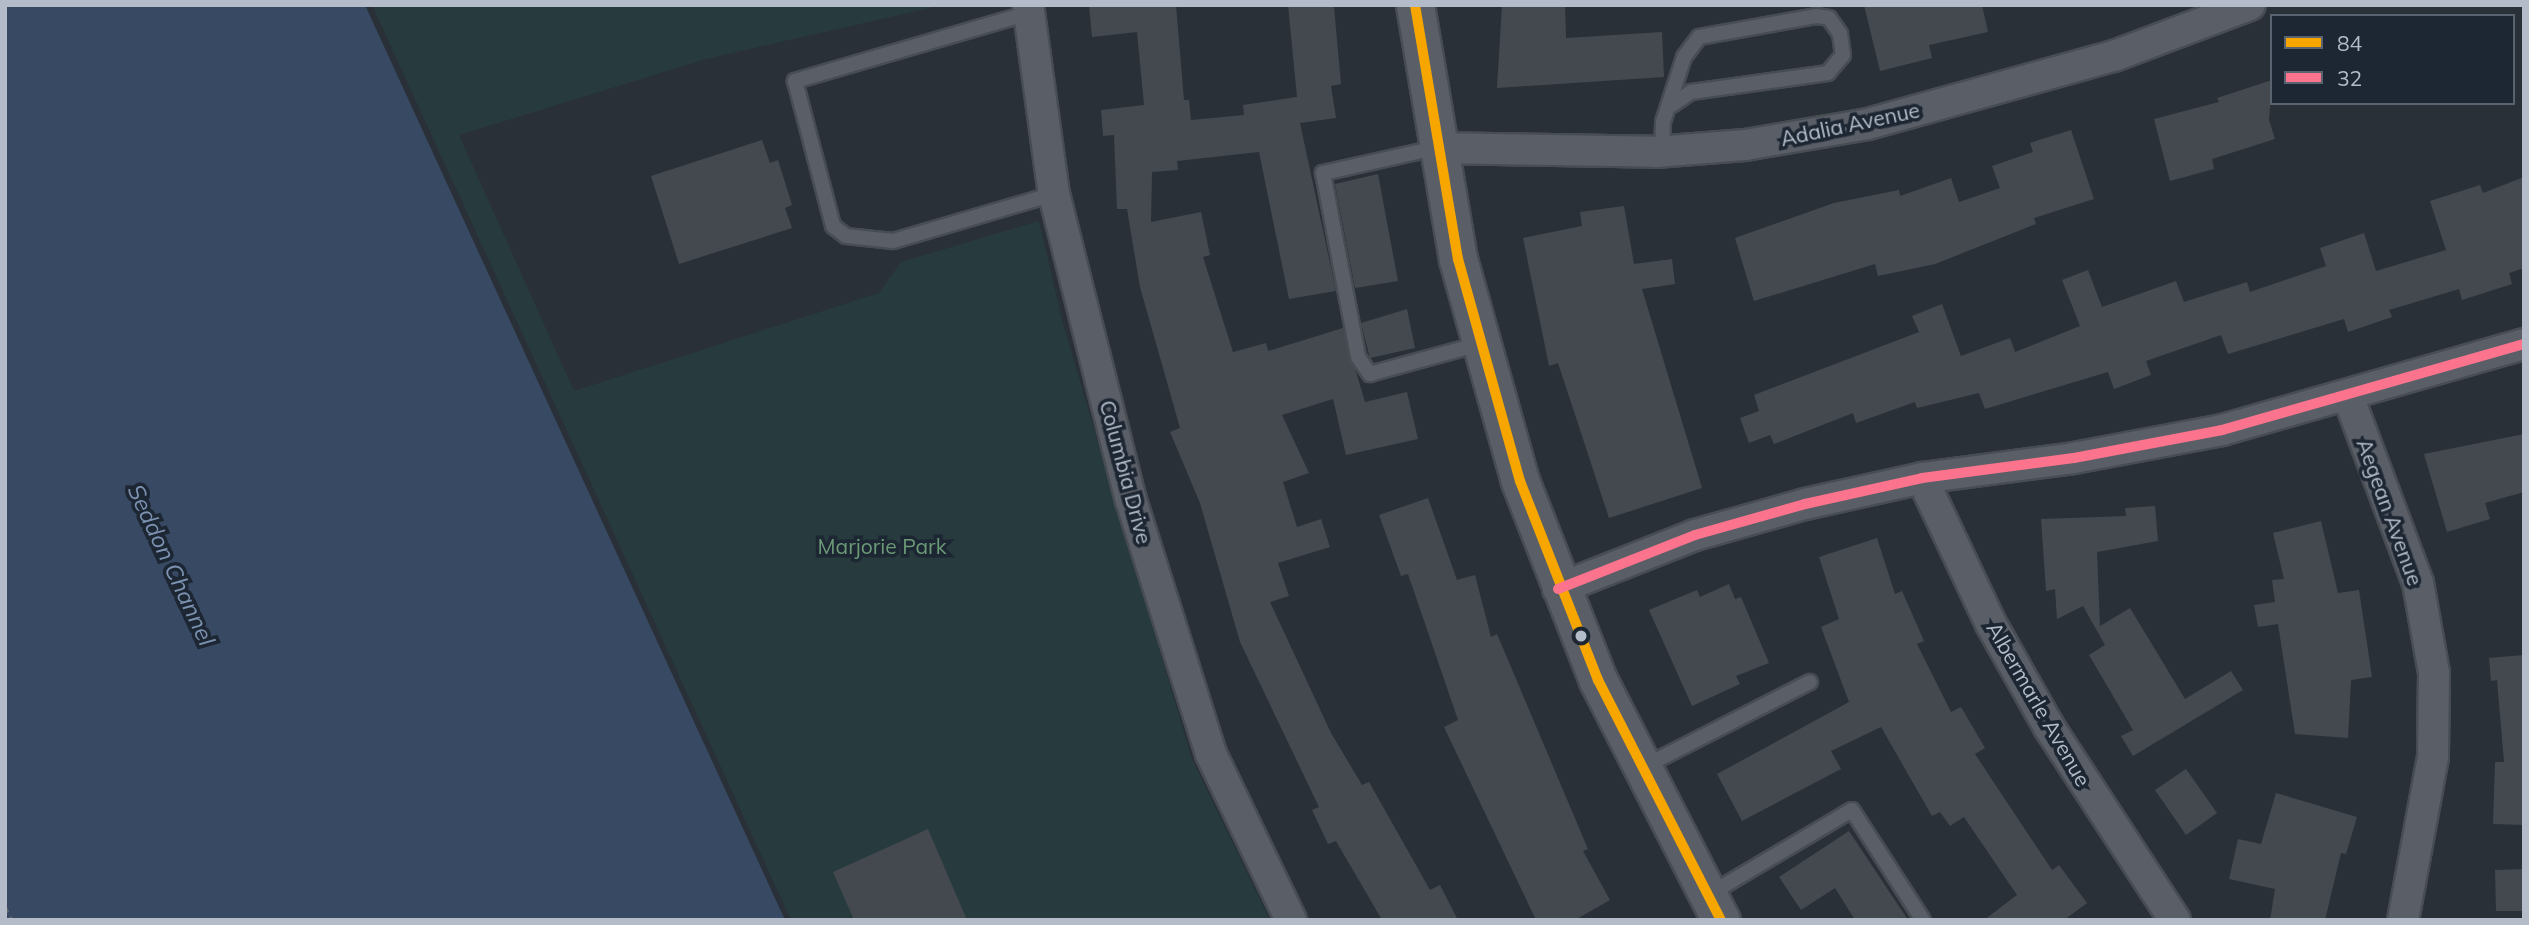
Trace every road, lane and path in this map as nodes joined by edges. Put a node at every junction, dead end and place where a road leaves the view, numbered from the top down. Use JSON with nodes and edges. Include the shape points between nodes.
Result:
{"nodes":[{"id":1,"x":1415,"y":5,"type":"edge"},
{"id":2,"x":2250,"y":5,"type":"edge"},
{"id":3,"x":1028,"y":9,"type":"edge"},
{"id":4,"x":1672,"y":105,"type":"junction"},
{"id":5,"x":1435,"y":148,"type":"junction"},
{"id":6,"x":1662,"y":152,"type":"junction"},
{"id":7,"x":1054,"y":194,"type":"junction"},
{"id":8,"x":1479,"y":344,"type":"junction"},
{"id":9,"x":2524,"y":344,"type":"edge"},
{"id":10,"x":2348,"y":396,"type":"junction"},
{"id":11,"x":1922,"y":478,"type":"junction"},
{"id":12,"x":1558,"y":589,"type":"junction"},
{"id":13,"x":1810,"y":682,"type":"dead end"},
{"id":14,"x":1640,"y":769,"type":"junction"},
{"id":15,"x":5,"y":908,"type":"edge"},
{"id":16,"x":1714,"y":908,"type":"edge"},
{"id":17,"x":11,"y":920,"type":"edge"},
{"id":18,"x":1291,"y":920,"type":"edge"},
{"id":19,"x":1923,"y":920,"type":"edge"},
{"id":20,"x":2175,"y":920,"type":"edge"},
{"id":21,"x":2403,"y":920,"type":"edge"}],
"edges":[{"from":1,"to":5,"type":"street"},
{"from":2,"to":6,"type":"street","name":"Adalia Avenue","via":[[2114,56],[1868,124],[1745,145]]},
{"from":3,"to":7,"type":"street","name":"Columbia Drive"},
{"from":3,"to":7,"type":"lane","via":[[795,81],[833,226],[846,236],[893,241]]},
{"from":4,"to":4,"type":"lane","via":[[1691,92],[1828,73],[1843,55],[1840,34],[1829,18],[1817,16],[1706,33],[1684,57]]},
{"from":4,"to":6,"type":"lane","via":[[1663,122]]},
{"from":5,"to":6,"type":"street","name":"Adalia Avenue"},
{"from":5,"to":8,"type":"street"},
{"from":5,"to":8,"type":"lane","via":[[1323,173],[1358,356],[1370,374]]},
{"from":7,"to":18,"type":"street","name":"Columbia Drive","via":[[1131,500],[1211,754]]},
{"from":8,"to":12,"type":"street"},
{"from":9,"to":10,"type":"street"},
{"from":10,"to":11,"type":"street","via":[[2208,433],[2074,458]]},
{"from":10,"to":21,"type":"street","name":"Aegean Avenue","via":[[2418,583],[2434,673],[2433,757]]},
{"from":11,"to":12,"type":"street","via":[[1695,535]]},
{"from":11,"to":20,"type":"street","name":"Albermarle Avenue","via":[[1991,624],[2049,727]]},
{"from":12,"to":14,"type":"street"},
{"from":13,"to":14,"type":"lane"},
{"from":14,"to":16,"type":"street"},
{"from":15,"to":17,"type":"path"},
{"from":16,"to":19,"type":"lane","via":[[1852,810]]}]}
